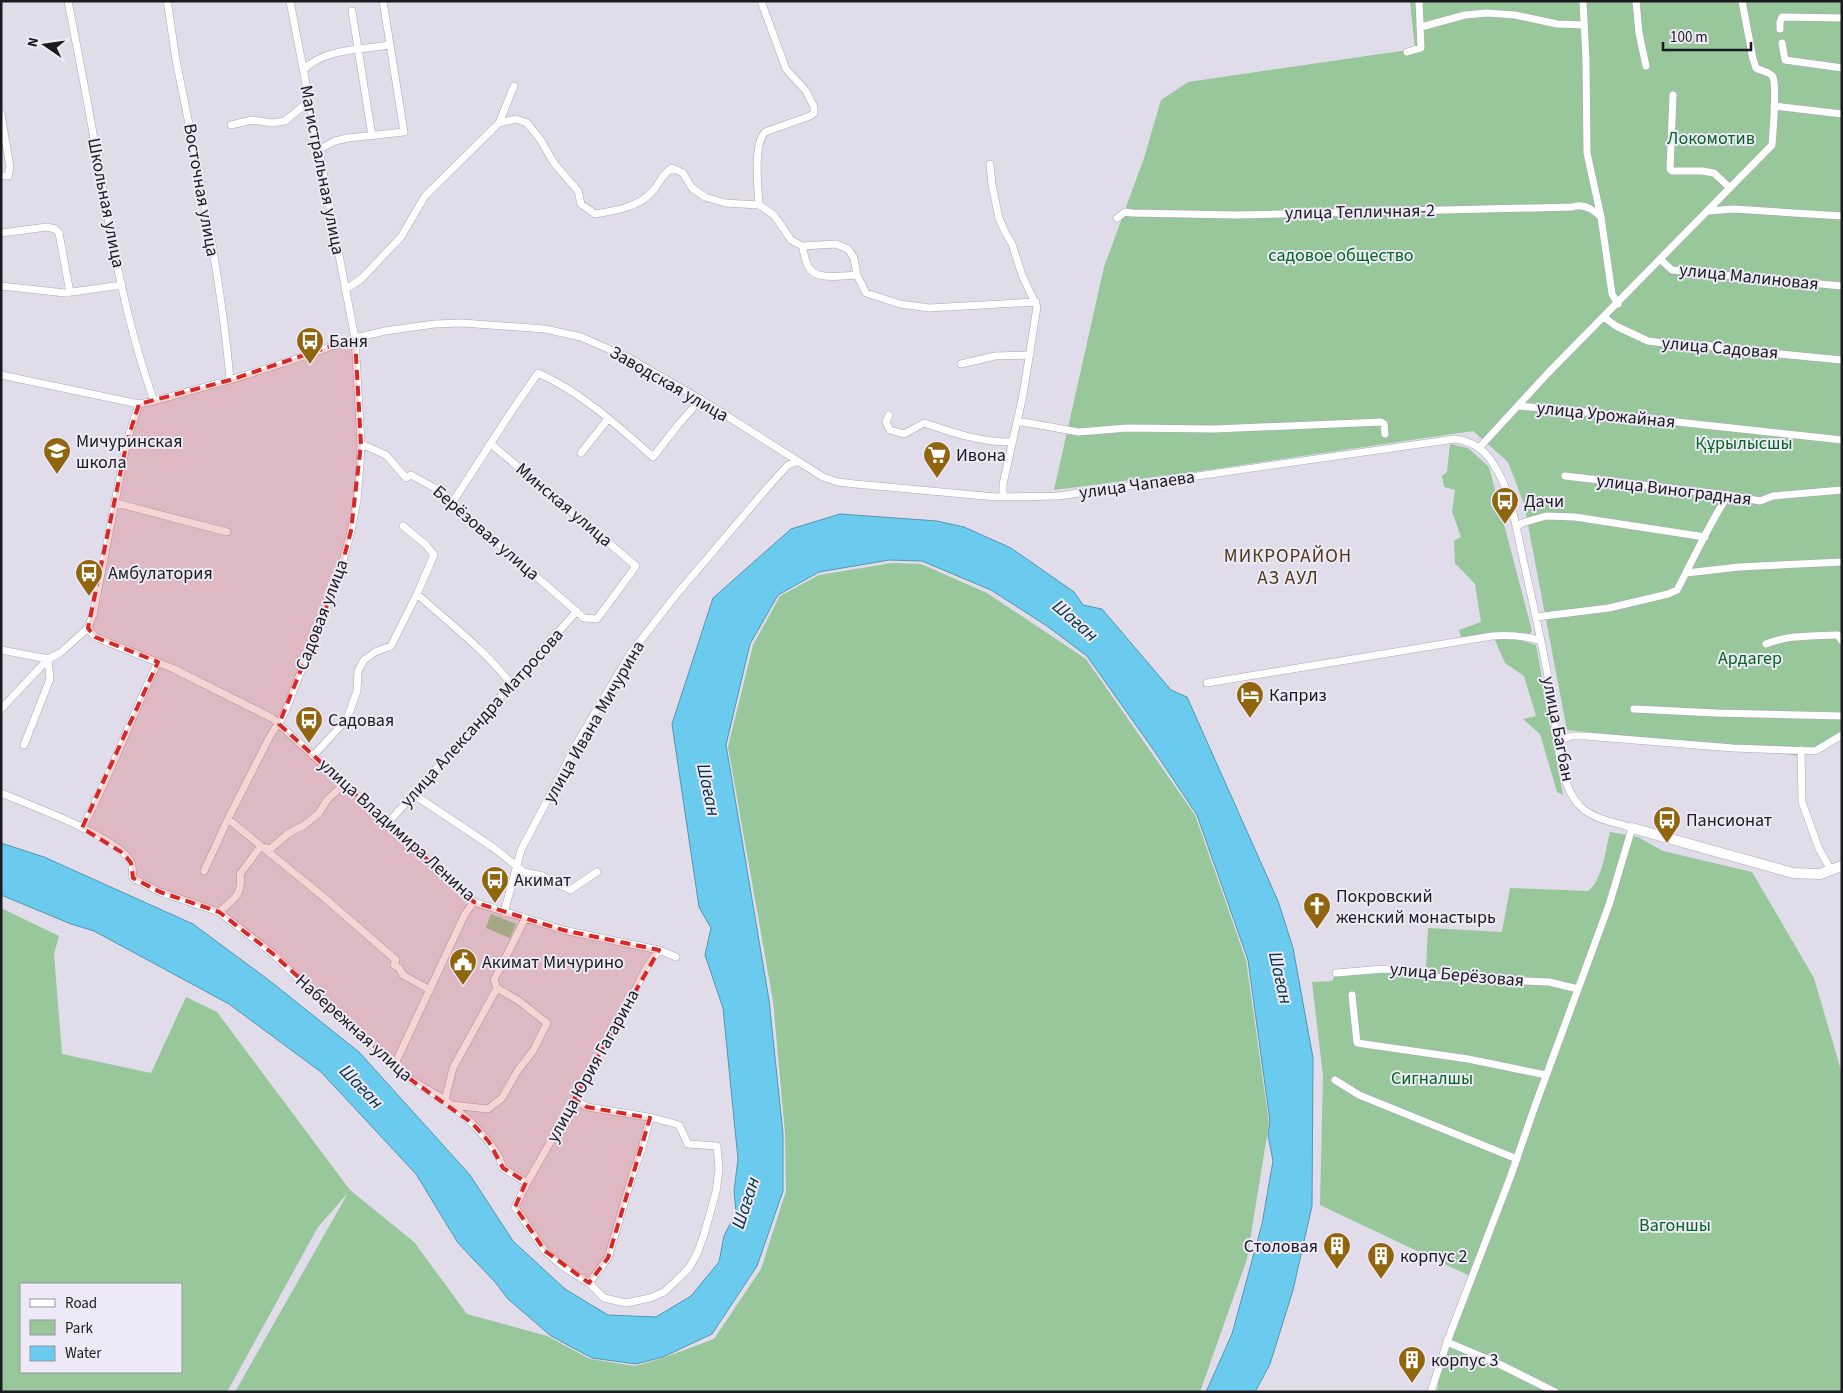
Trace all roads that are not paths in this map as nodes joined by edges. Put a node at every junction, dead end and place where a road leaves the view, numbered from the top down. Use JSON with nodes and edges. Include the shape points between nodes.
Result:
{"nodes":[{"id":1,"x":68,"y":1,"type":"edge"},
{"id":2,"x":167,"y":1,"type":"edge"},
{"id":3,"x":290,"y":1,"type":"edge"},
{"id":4,"x":383,"y":1,"type":"edge"},
{"id":5,"x":761,"y":1,"type":"edge"},
{"id":6,"x":1419,"y":1,"type":"edge"},
{"id":7,"x":1583,"y":1,"type":"edge"},
{"id":8,"x":1636,"y":1,"type":"edge"},
{"id":9,"x":1742,"y":1,"type":"edge"},
{"id":10,"x":352,"y":11,"type":"dead end"},
{"id":11,"x":1842,"y":18,"type":"edge"},
{"id":12,"x":1584,"y":25,"type":"junction"},
{"id":13,"x":1421,"y":27,"type":"junction"},
{"id":14,"x":1780,"y":29,"type":"dead end"},
{"id":15,"x":1782,"y":43,"type":"dead end"},
{"id":16,"x":390,"y":45,"type":"junction"},
{"id":17,"x":359,"y":49,"type":"junction"},
{"id":18,"x":1407,"y":52,"type":"dead end"},
{"id":19,"x":1646,"y":66,"type":"dead end"},
{"id":20,"x":1842,"y":68,"type":"edge"},
{"id":21,"x":303,"y":70,"type":"junction"},
{"id":22,"x":514,"y":86,"type":"dead end"},
{"id":23,"x":1673,"y":95,"type":"dead end"},
{"id":24,"x":309,"y":101,"type":"junction"},
{"id":25,"x":1774,"y":106,"type":"junction"},
{"id":26,"x":1,"y":114,"type":"edge"},
{"id":27,"x":1842,"y":114,"type":"edge"},
{"id":28,"x":499,"y":123,"type":"junction"},
{"id":29,"x":231,"y":125,"type":"dead end"},
{"id":30,"x":372,"y":136,"type":"junction"},
{"id":31,"x":318,"y":150,"type":"junction"},
{"id":32,"x":990,"y":164,"type":"dead end"},
{"id":33,"x":1,"y":176,"type":"edge"},
{"id":34,"x":1730,"y":188,"type":"junction"},
{"id":35,"x":759,"y":205,"type":"junction"},
{"id":36,"x":1708,"y":211,"type":"junction"},
{"id":37,"x":1842,"y":216,"type":"edge"},
{"id":38,"x":1601,"y":217,"type":"junction"},
{"id":39,"x":1117,"y":218,"type":"dead end"},
{"id":40,"x":1,"y":233,"type":"edge"},
{"id":41,"x":802,"y":246,"type":"junction"},
{"id":42,"x":1661,"y":260,"type":"junction"},
{"id":43,"x":857,"y":275,"type":"junction"},
{"id":44,"x":122,"y":285,"type":"junction"},
{"id":45,"x":1,"y":286,"type":"edge"},
{"id":46,"x":1842,"y":286,"type":"edge"},
{"id":47,"x":345,"y":290,"type":"junction"},
{"id":48,"x":70,"y":293,"type":"junction"},
{"id":49,"x":1036,"y":302,"type":"junction"},
{"id":50,"x":1618,"y":304,"type":"junction"},
{"id":51,"x":1604,"y":318,"type":"junction"},
{"id":52,"x":355,"y":338,"type":"junction"},
{"id":53,"x":1030,"y":355,"type":"junction"},
{"id":54,"x":1842,"y":360,"type":"edge"},
{"id":55,"x":961,"y":364,"type":"dead end"},
{"id":56,"x":1,"y":375,"type":"edge"},
{"id":57,"x":230,"y":380,"type":"junction"},
{"id":58,"x":701,"y":399,"type":"junction"},
{"id":59,"x":154,"y":401,"type":"junction"},
{"id":60,"x":139,"y":404,"type":"junction"},
{"id":61,"x":1519,"y":406,"type":"junction"},
{"id":62,"x":889,"y":415,"type":"dead end"},
{"id":63,"x":608,"y":419,"type":"junction"},
{"id":64,"x":1017,"y":421,"type":"junction"},
{"id":65,"x":1385,"y":434,"type":"dead end"},
{"id":66,"x":1842,"y":440,"type":"edge"},
{"id":67,"x":1012,"y":442,"type":"junction"},
{"id":68,"x":361,"y":444,"type":"junction"},
{"id":69,"x":491,"y":444,"type":"junction"},
{"id":70,"x":1479,"y":448,"type":"junction"},
{"id":71,"x":581,"y":453,"type":"dead end"},
{"id":72,"x":796,"y":462,"type":"junction"},
{"id":73,"x":1566,"y":476,"type":"dead end"},
{"id":74,"x":1842,"y":490,"type":"edge"},
{"id":75,"x":1728,"y":496,"type":"junction"},
{"id":76,"x":1003,"y":497,"type":"junction"},
{"id":77,"x":452,"y":503,"type":"junction"},
{"id":78,"x":116,"y":504,"type":"junction"},
{"id":79,"x":403,"y":526,"type":"dead end"},
{"id":80,"x":1516,"y":527,"type":"junction"},
{"id":81,"x":228,"y":532,"type":"dead end"},
{"id":82,"x":1705,"y":537,"type":"junction"},
{"id":83,"x":1842,"y":562,"type":"edge"},
{"id":84,"x":1686,"y":572,"type":"junction"},
{"id":85,"x":417,"y":594,"type":"junction"},
{"id":86,"x":576,"y":611,"type":"junction"},
{"id":87,"x":1536,"y":617,"type":"junction"},
{"id":88,"x":584,"y":618,"type":"joint"},
{"id":89,"x":88,"y":628,"type":"junction"},
{"id":90,"x":1541,"y":641,"type":"junction"},
{"id":91,"x":1842,"y":641,"type":"edge"},
{"id":92,"x":1766,"y":644,"type":"dead end"},
{"id":93,"x":1,"y":650,"type":"edge"},
{"id":94,"x":48,"y":659,"type":"junction"},
{"id":95,"x":158,"y":662,"type":"junction"},
{"id":96,"x":1208,"y":683,"type":"dead end"},
{"id":97,"x":512,"y":685,"type":"junction"},
{"id":98,"x":1,"y":709,"type":"edge"},
{"id":99,"x":1634,"y":709,"type":"dead end"},
{"id":100,"x":1842,"y":716,"type":"edge"},
{"id":101,"x":279,"y":724,"type":"junction"},
{"id":102,"x":1842,"y":735,"type":"edge"},
{"id":103,"x":1557,"y":741,"type":"junction"},
{"id":104,"x":24,"y":745,"type":"dead end"},
{"id":105,"x":1801,"y":750,"type":"junction"},
{"id":106,"x":313,"y":756,"type":"junction"},
{"id":107,"x":344,"y":784,"type":"junction"},
{"id":108,"x":1,"y":793,"type":"edge"},
{"id":109,"x":414,"y":794,"type":"junction"},
{"id":110,"x":228,"y":819,"type":"junction"},
{"id":111,"x":387,"y":824,"type":"junction"},
{"id":112,"x":82,"y":828,"type":"junction"},
{"id":113,"x":1632,"y":828,"type":"junction"},
{"id":114,"x":261,"y":846,"type":"junction"},
{"id":115,"x":517,"y":866,"type":"junction"},
{"id":116,"x":1842,"y":866,"type":"edge"},
{"id":117,"x":1831,"y":870,"type":"junction"},
{"id":118,"x":204,"y":871,"type":"dead end"},
{"id":119,"x":597,"y":872,"type":"dead end"},
{"id":120,"x":474,"y":902,"type":"junction"},
{"id":121,"x":219,"y":912,"type":"junction"},
{"id":122,"x":504,"y":912,"type":"junction"},
{"id":123,"x":525,"y":919,"type":"junction"},
{"id":124,"x":660,"y":950,"type":"junction"},
{"id":125,"x":676,"y":957,"type":"dead end"},
{"id":126,"x":1336,"y":972,"type":"dead end"},
{"id":127,"x":497,"y":988,"type":"junction"},
{"id":128,"x":1578,"y":989,"type":"junction"},
{"id":129,"x":430,"y":990,"type":"junction"},
{"id":130,"x":1352,"y":995,"type":"dead end"},
{"id":131,"x":394,"y":1066,"type":"junction"},
{"id":132,"x":1546,"y":1075,"type":"junction"},
{"id":133,"x":1335,"y":1080,"type":"dead end"},
{"id":134,"x":574,"y":1099,"type":"junction"},
{"id":135,"x":447,"y":1103,"type":"junction"},
{"id":136,"x":650,"y":1118,"type":"junction"},
{"id":137,"x":1517,"y":1159,"type":"junction"},
{"id":138,"x":527,"y":1183,"type":"junction"},
{"id":139,"x":589,"y":1283,"type":"junction"},
{"id":140,"x":1447,"y":1342,"type":"junction"},
{"id":141,"x":1431,"y":1392,"type":"edge"},
{"id":142,"x":1555,"y":1392,"type":"edge"}],
"edges":[{"from":1,"to":44,"type":"street","name":"Школьная улица"},
{"from":2,"to":57,"type":"street","name":"Восточная улица","via":[[176,62],[205,200]]},
{"from":3,"to":21,"type":"street","name":"Магистральная улица"},
{"from":4,"to":16,"type":"street"},
{"from":5,"to":35,"type":"street","via":[[786,69],[806,91],[814,113],[765,132],[760,137]]},
{"from":6,"to":13,"type":"street"},
{"from":7,"to":12,"type":"street"},
{"from":8,"to":19,"type":"street"},
{"from":9,"to":25,"type":"street","via":[[1756,68],[1773,77]]},
{"from":10,"to":17,"type":"street"},
{"from":11,"to":14,"type":"street","via":[[1782,17]]},
{"from":12,"to":13,"type":"street","via":[[1487,13],[1465,15]]},
{"from":12,"to":38,"type":"street","via":[[1587,153]]},
{"from":13,"to":18,"type":"street","via":[[1422,48]]},
{"from":15,"to":20,"type":"street","via":[[1785,60]]},
{"from":16,"to":17,"type":"street"},
{"from":16,"to":30,"type":"street","via":[[404,132]]},
{"from":17,"to":21,"type":"street","via":[[328,54]]},
{"from":17,"to":30,"type":"street"},
{"from":21,"to":24,"type":"street","name":"Магистральная улица"},
{"from":22,"to":28,"type":"street"},
{"from":23,"to":34,"type":"street","via":[[1670,169],[1714,173]]},
{"from":24,"to":29,"type":"street","via":[[286,121],[252,120]]},
{"from":24,"to":31,"type":"street","name":"Магистральная улица"},
{"from":25,"to":27,"type":"street"},
{"from":25,"to":34,"type":"street","via":[[1772,145]]},
{"from":26,"to":33,"type":"street","via":[[10,167],[8,176]]},
{"from":28,"to":35,"type":"street","via":[[516,119],[527,123],[578,191],[582,204],[595,214],[643,201],[663,174],[672,168],[683,173],[692,188],[705,197],[725,203]]},
{"from":28,"to":47,"type":"street","via":[[425,196],[401,237]]},
{"from":30,"to":31,"type":"street","via":[[335,141]]},
{"from":31,"to":47,"type":"street","name":"Магистральная улица"},
{"from":32,"to":49,"type":"street","via":[[999,218]]},
{"from":34,"to":36,"type":"street"},
{"from":35,"to":41,"type":"street","via":[[774,215],[791,240]]},
{"from":36,"to":37,"type":"street","via":[[1733,209]]},
{"from":36,"to":42,"type":"street"},
{"from":38,"to":39,"type":"street","name":"улица Тепличная-2","via":[[1594,210],[1578,205],[1564,208],[1236,215],[1125,212]]},
{"from":38,"to":50,"type":"street","via":[[1612,294]]},
{"from":40,"to":48,"type":"street","via":[[55,228],[59,233]]},
{"from":41,"to":43,"type":"street","via":[[808,268],[816,275]]},
{"from":41,"to":43,"type":"street","via":[[836,244],[848,249],[854,258]]},
{"from":42,"to":46,"type":"street","name":"улица Малиновая","via":[[1672,270]]},
{"from":42,"to":50,"type":"street"},
{"from":43,"to":49,"type":"street","via":[[866,294],[900,304],[928,308]]},
{"from":44,"to":48,"type":"street"},
{"from":44,"to":59,"type":"street","name":"Школьная улица"},
{"from":45,"to":48,"type":"street"},
{"from":47,"to":52,"type":"street","name":"Магистральная улица"},
{"from":49,"to":53,"type":"street"},
{"from":50,"to":51,"type":"street"},
{"from":51,"to":54,"type":"street","name":"улица Садовая","via":[[1648,341]]},
{"from":51,"to":61,"type":"street"},
{"from":52,"to":57,"type":"street","name":"Заводская улица"},
{"from":52,"to":58,"type":"street","name":"Заводская улица","via":[[435,324],[545,329],[611,349]]},
{"from":52,"to":68,"type":"street","name":"Садовая улица"},
{"from":53,"to":55,"type":"street","via":[[995,356]]},
{"from":53,"to":64,"type":"street"},
{"from":56,"to":60,"type":"street"},
{"from":57,"to":59,"type":"street","name":"Заводская улица"},
{"from":58,"to":63,"type":"street","via":[[653,457]]},
{"from":58,"to":72,"type":"street","name":"Заводская улица"},
{"from":59,"to":60,"type":"street","name":"Заводская улица"},
{"from":60,"to":78,"type":"street","via":[[127,441]]},
{"from":61,"to":66,"type":"street","name":"улица Урожайная"},
{"from":61,"to":70,"type":"street"},
{"from":62,"to":67,"type":"street","via":[[886,422],[890,430],[904,434],[924,423],[964,437]]},
{"from":63,"to":69,"type":"street","via":[[561,385],[538,373]]},
{"from":63,"to":71,"type":"street"},
{"from":64,"to":65,"type":"street","via":[[1079,432],[1127,428],[1215,430],[1381,422]]},
{"from":64,"to":67,"type":"street"},
{"from":67,"to":76,"type":"street"},
{"from":68,"to":77,"type":"street","name":"Берёзовая улица","via":[[386,455],[406,478],[411,475],[419,478],[442,492]]},
{"from":68,"to":101,"type":"street","name":"Садовая улица","via":[[357,500],[339,576]]},
{"from":69,"to":77,"type":"street"},
{"from":69,"to":88,"type":"street","name":"Минская улица","via":[[636,566],[597,619]]},
{"from":70,"to":76,"type":"street","name":"улица Чапаева","via":[[1465,440],[1455,440],[1058,496]]},
{"from":70,"to":80,"type":"street","name":"улица Багбан","via":[[1502,480]]},
{"from":72,"to":76,"type":"street","name":"улица Чапаева","via":[[838,482]]},
{"from":72,"to":115,"type":"street","name":"улица Ивана Мичурина","via":[[788,465],[768,487],[630,654],[576,746],[521,850]]},
{"from":73,"to":75,"type":"street","name":"улица Виноградная"},
{"from":74,"to":75,"type":"street","name":"улица Виноградная","via":[[1773,496],[1760,501]]},
{"from":75,"to":82,"type":"street"},
{"from":77,"to":86,"type":"street","name":"Берёзовая улица"},
{"from":78,"to":81,"type":"street"},
{"from":78,"to":89,"type":"street"},
{"from":79,"to":85,"type":"street","via":[[434,555]]},
{"from":80,"to":82,"type":"street","via":[[1546,516],[1575,517]]},
{"from":80,"to":87,"type":"street","name":"улица Багбан"},
{"from":82,"to":84,"type":"street"},
{"from":83,"to":84,"type":"street"},
{"from":84,"to":87,"type":"street","via":[[1677,590],[1668,594],[1609,608]]},
{"from":85,"to":97,"type":"street","via":[[500,669]]},
{"from":85,"to":106,"type":"street","via":[[391,646],[364,660],[358,671],[357,692],[347,719]]},
{"from":86,"to":88,"type":"street","name":"Берёзовая улица"},
{"from":86,"to":97,"type":"street","name":"улица Александра Матросова"},
{"from":87,"to":90,"type":"street","name":"улица Багбан"},
{"from":89,"to":94,"type":"street","via":[[60,653]]},
{"from":89,"to":95,"type":"street","name":"улица Владимира Ленина","via":[[95,636]]},
{"from":90,"to":96,"type":"street","via":[[1522,636],[1492,636]]},
{"from":90,"to":103,"type":"street","name":"улица Багбан"},
{"from":91,"to":92,"type":"street","via":[[1835,635],[1790,638]]},
{"from":93,"to":94,"type":"street"},
{"from":94,"to":98,"type":"street"},
{"from":94,"to":104,"type":"street","via":[[50,679]]},
{"from":95,"to":101,"type":"street","name":"улица Владимира Ленина"},
{"from":95,"to":112,"type":"street"},
{"from":97,"to":109,"type":"street","name":"улица Александра Матросова"},
{"from":99,"to":100,"type":"street"},
{"from":101,"to":106,"type":"street","name":"улица Владимира Ленина"},
{"from":101,"to":110,"type":"street","name":"Садовая улица"},
{"from":102,"to":105,"type":"street","via":[[1815,751]]},
{"from":103,"to":105,"type":"street","via":[[1585,736]]},
{"from":103,"to":113,"type":"street","name":"улица Багбан","via":[[1568,785],[1580,806]]},
{"from":105,"to":117,"type":"street","via":[[1802,802],[1819,849]]},
{"from":106,"to":107,"type":"street","name":"улица Владимира Ленина"},
{"from":107,"to":111,"type":"street","name":"улица Владимира Ленина"},
{"from":107,"to":114,"type":"street","via":[[303,826],[270,849]]},
{"from":108,"to":112,"type":"street","name":"Набережная улица"},
{"from":109,"to":111,"type":"street","name":"улица Александра Матросова"},
{"from":109,"to":115,"type":"street"},
{"from":110,"to":114,"type":"street"},
{"from":110,"to":118,"type":"street","name":"Садовая улица"},
{"from":111,"to":120,"type":"street","name":"улица Владимира Ленина"},
{"from":112,"to":121,"type":"street","name":"Набережная улица","via":[[101,837],[123,854],[131,863],[133,878],[160,892]]},
{"from":113,"to":117,"type":"street","name":"улица Багбан","via":[[1793,872],[1820,874]]},
{"from":113,"to":128,"type":"street","via":[[1609,905]]},
{"from":114,"to":121,"type":"street","via":[[240,874],[239,892]]},
{"from":114,"to":129,"type":"street","via":[[396,960],[394,965],[403,975]]},
{"from":115,"to":119,"type":"street","via":[[524,872],[543,876],[570,890]]},
{"from":115,"to":122,"type":"street","name":"улица Ивана Мичурина"},
{"from":116,"to":117,"type":"street","name":"улица Багбан"},
{"from":120,"to":122,"type":"street","name":"улица Владимира Ленина"},
{"from":120,"to":129,"type":"street","via":[[465,914]]},
{"from":121,"to":131,"type":"street","name":"Набережная улица","via":[[272,953],[361,1032]]},
{"from":122,"to":123,"type":"street","name":"улица Владимира Ленина"},
{"from":123,"to":124,"type":"street","name":"улица Владимира Ленина"},
{"from":123,"to":127,"type":"street","via":[[494,980]]},
{"from":124,"to":125,"type":"street","name":"улица Владимира Ленина"},
{"from":124,"to":134,"type":"street","name":"улица Юрия Гагарина","via":[[646,968]]},
{"from":126,"to":128,"type":"street","name":"улица Берёзовая","via":[[1384,968],[1419,970],[1432,977],[1549,982]]},
{"from":127,"to":135,"type":"street","via":[[452,1068]]},
{"from":127,"to":135,"type":"street","via":[[547,1023],[502,1098],[488,1109]]},
{"from":128,"to":132,"type":"street"},
{"from":129,"to":131,"type":"street"},
{"from":130,"to":132,"type":"street","via":[[1358,1043],[1468,1059]]},
{"from":131,"to":135,"type":"street","name":"Набережная улица"},
{"from":132,"to":137,"type":"street"},
{"from":133,"to":137,"type":"street","via":[[1359,1095]]},
{"from":134,"to":136,"type":"street","via":[[587,1107]]},
{"from":134,"to":138,"type":"street","name":"улица Юрия Гагарина"},
{"from":135,"to":138,"type":"street","name":"Набережная улица","via":[[489,1142],[503,1168]]},
{"from":136,"to":139,"type":"street","via":[[608,1258]]},
{"from":136,"to":139,"type":"street","via":[[679,1125],[688,1144],[717,1146],[716,1192],[704,1235],[689,1268],[664,1292],[650,1298],[626,1302],[604,1298]]},
{"from":137,"to":140,"type":"street"},
{"from":138,"to":139,"type":"street","via":[[515,1207],[545,1251]]},
{"from":140,"to":141,"type":"street"},
{"from":140,"to":142,"type":"street"}]}
